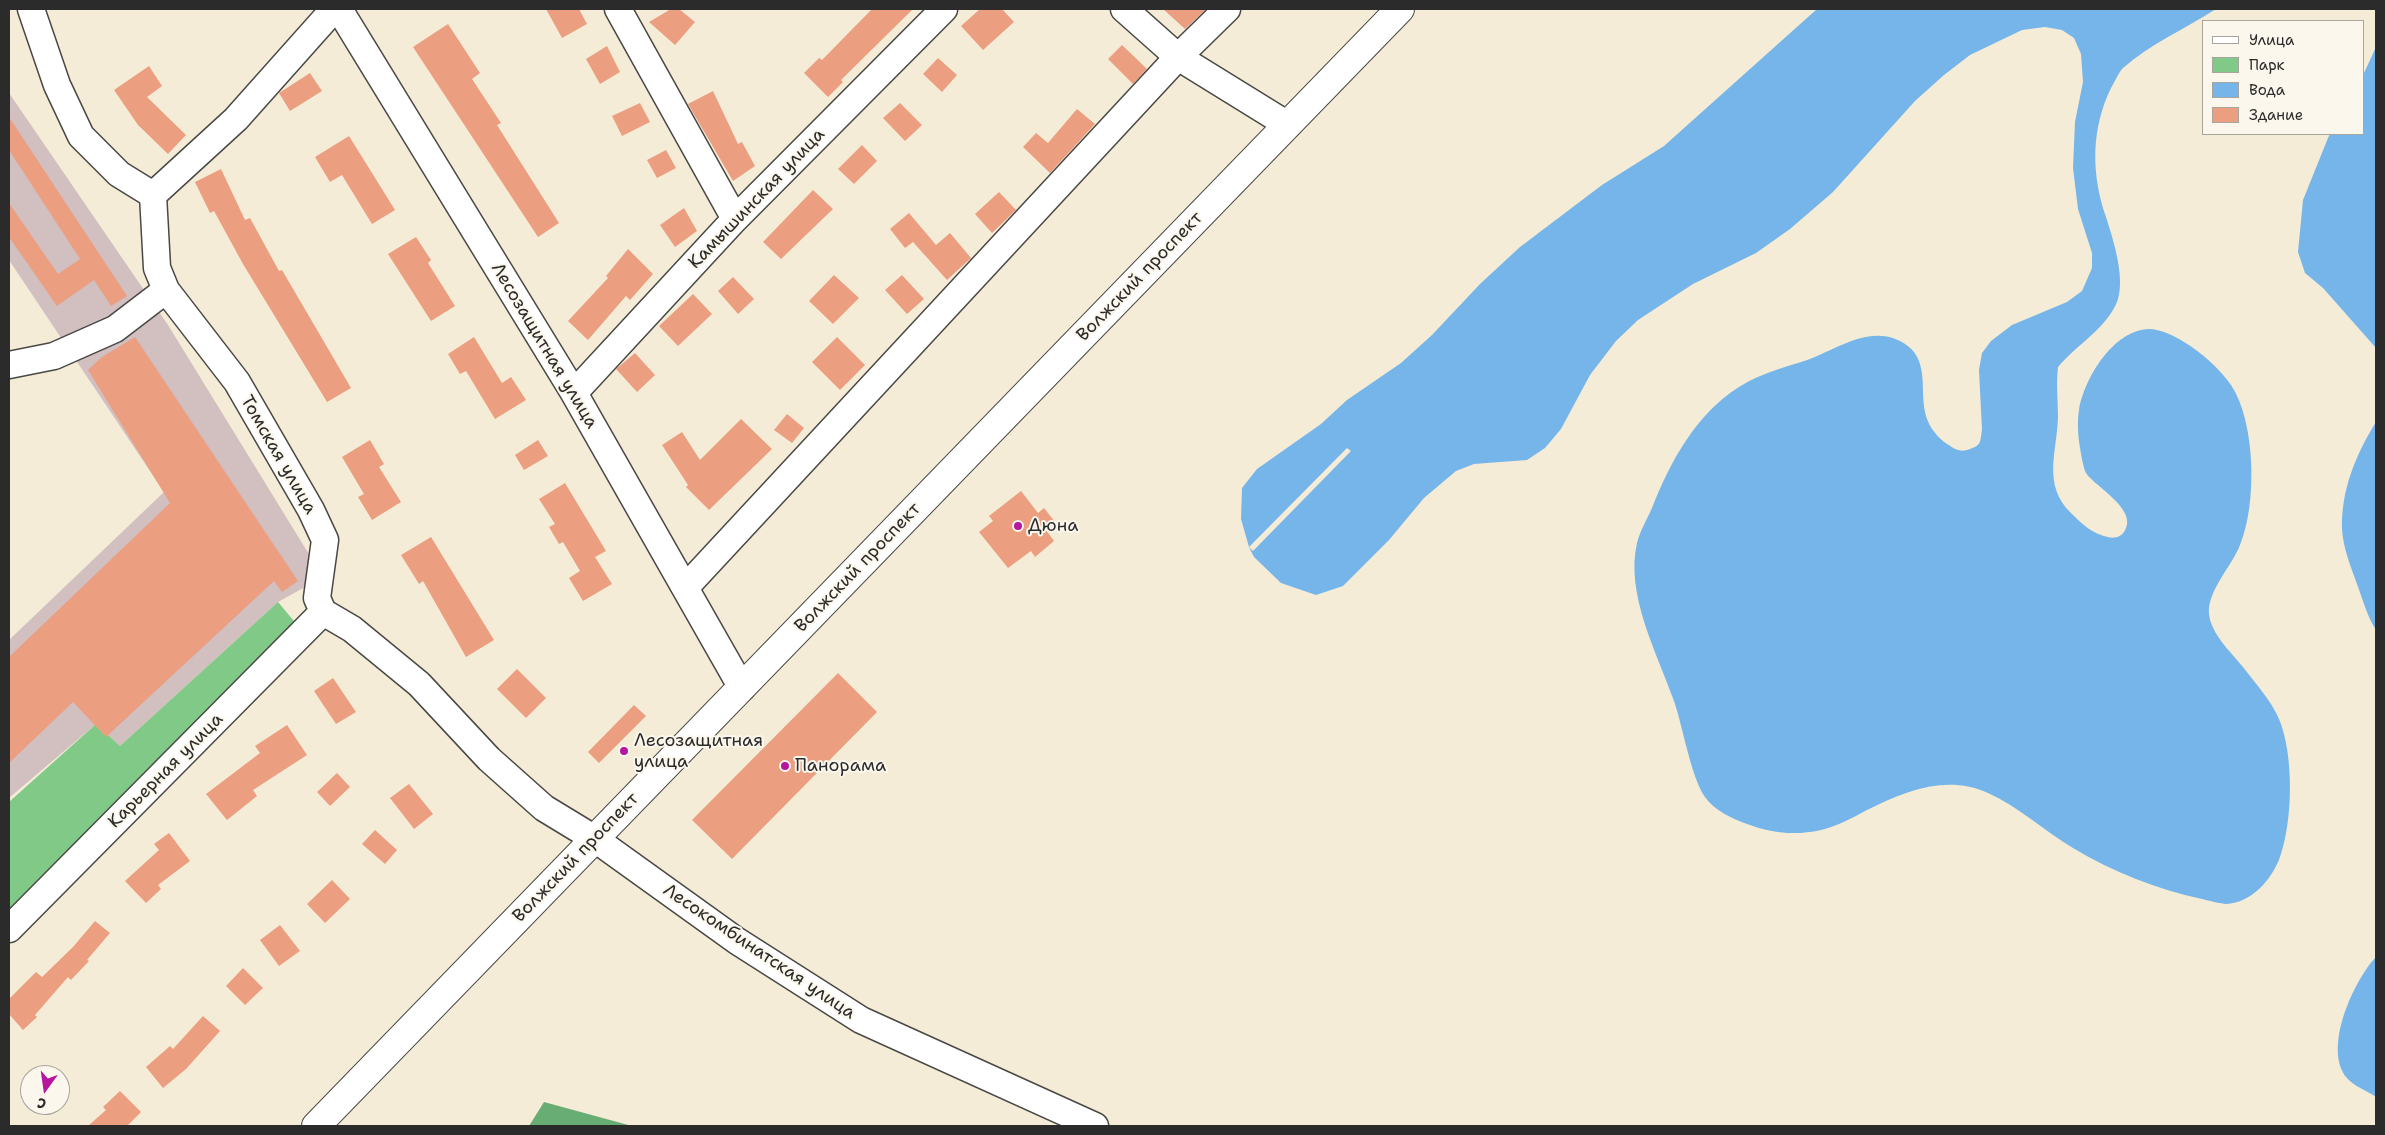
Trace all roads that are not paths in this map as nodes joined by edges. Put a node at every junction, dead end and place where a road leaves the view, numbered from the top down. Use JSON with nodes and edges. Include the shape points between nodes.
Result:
{"nodes":[{"id":1,"x":31,"y":9,"type":"edge"},
{"id":2,"x":334,"y":9,"type":"edge"},
{"id":3,"x":339,"y":9,"type":"edge"},
{"id":4,"x":944,"y":9,"type":"edge"},
{"id":5,"x":1124,"y":9,"type":"edge"},
{"id":6,"x":1227,"y":9,"type":"edge"},
{"id":7,"x":1400,"y":9,"type":"edge"},
{"id":8,"x":624,"y":11,"type":"edge"},
{"id":9,"x":1178,"y":56,"type":"junction"},
{"id":10,"x":1288,"y":125,"type":"junction"},
{"id":11,"x":153,"y":195,"type":"junction"},
{"id":12,"x":735,"y":218,"type":"junction"},
{"id":13,"x":166,"y":290,"type":"junction"},
{"id":14,"x":9,"y":365,"type":"edge"},
{"id":15,"x":574,"y":393,"type":"junction"},
{"id":16,"x":685,"y":588,"type":"junction"},
{"id":17,"x":324,"y":612,"type":"junction"},
{"id":18,"x":742,"y":688,"type":"junction"},
{"id":19,"x":595,"y":839,"type":"junction"},
{"id":20,"x":9,"y":930,"type":"edge"},
{"id":21,"x":316,"y":1126,"type":"edge"},
{"id":22,"x":1095,"y":1126,"type":"edge"}],
"edges":[{"from":1,"to":11,"type":"street","via":[[57,85],[81,136],[119,174]]},
{"from":2,"to":11,"type":"street","via":[[236,119]]},
{"from":3,"to":15,"type":"street","name":"Лесозащитная улица"},
{"from":4,"to":12,"type":"street","name":"Камышинская улица"},
{"from":5,"to":9,"type":"street"},
{"from":6,"to":9,"type":"street"},
{"from":7,"to":10,"type":"main road","name":"Волжский проспект"},
{"from":8,"to":12,"type":"street"},
{"from":9,"to":10,"type":"street"},
{"from":9,"to":16,"type":"street"},
{"from":10,"to":18,"type":"main road","name":"Волжский проспект"},
{"from":11,"to":13,"type":"street","name":"Томская улица","via":[[157,268]]},
{"from":12,"to":15,"type":"street","name":"Камышинская улица"},
{"from":13,"to":14,"type":"street","via":[[115,329],[54,356]]},
{"from":13,"to":17,"type":"street","name":"Томская улица","via":[[237,382],[311,510],[324,540],[317,598]]},
{"from":15,"to":16,"type":"street","name":"Лесозащитная улица"},
{"from":16,"to":18,"type":"street","name":"Лесозащитная улица"},
{"from":17,"to":19,"type":"street","via":[[352,629],[419,684],[489,759],[544,808]]},
{"from":17,"to":20,"type":"street","name":"Карьерная улица"},
{"from":18,"to":19,"type":"main road","name":"Волжский проспект"},
{"from":19,"to":21,"type":"main road","name":"Волжский проспект"},
{"from":19,"to":22,"type":"street","name":"Лесокомбинатская улица","via":[[737,942],[861,1020]]}]}
